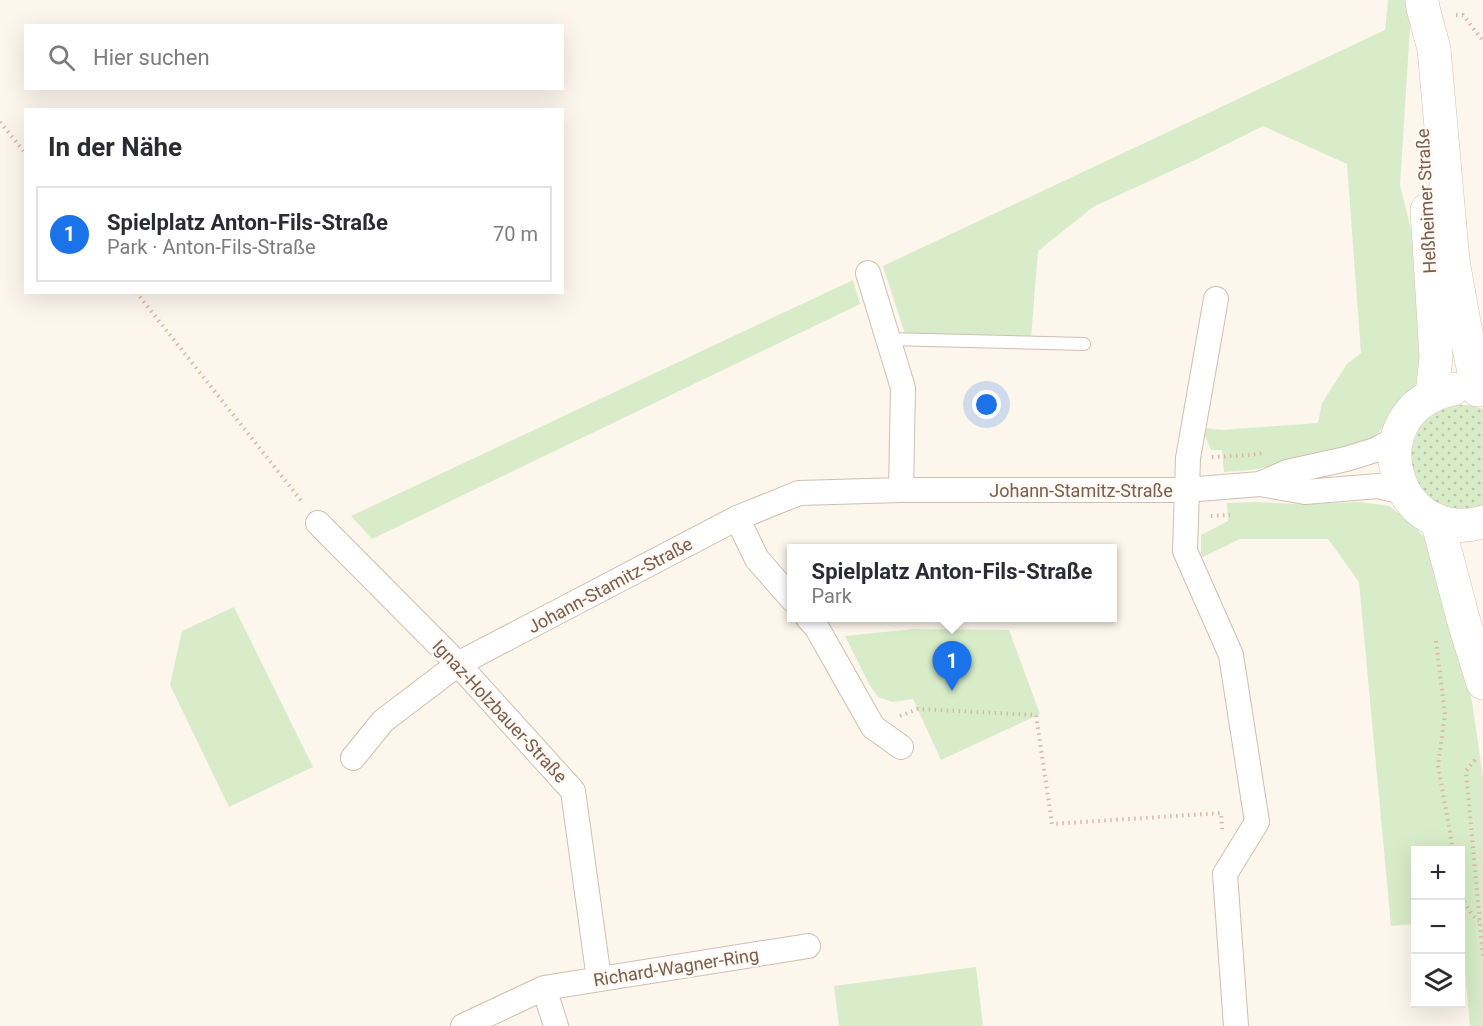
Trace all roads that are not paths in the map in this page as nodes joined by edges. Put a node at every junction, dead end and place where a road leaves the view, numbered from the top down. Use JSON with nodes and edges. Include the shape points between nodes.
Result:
{"nodes":[{"id":1,"x":1423,"y":4,"type":"edge"},
{"id":2,"x":868,"y":273,"type":"dead end"},
{"id":3,"x":1216,"y":299,"type":"dead end"},
{"id":4,"x":888,"y":339,"type":"junction"},
{"id":5,"x":1084,"y":344,"type":"dead end"},
{"id":6,"x":1481,"y":390,"type":"edge"},
{"id":7,"x":1432,"y":395,"type":"junction"},
{"id":8,"x":1397,"y":438,"type":"junction"},
{"id":9,"x":1260,"y":484,"type":"junction"},
{"id":10,"x":901,"y":490,"type":"junction"},
{"id":11,"x":1186,"y":490,"type":"junction"},
{"id":12,"x":1404,"y":492,"type":"junction"},
{"id":13,"x":737,"y":518,"type":"junction"},
{"id":14,"x":1437,"y":520,"type":"junction"},
{"id":15,"x":1483,"y":522,"type":"edge"},
{"id":16,"x":318,"y":523,"type":"road end"},
{"id":17,"x":787,"y":592,"type":"edge"},
{"id":18,"x":812,"y":622,"type":"edge"},
{"id":19,"x":458,"y":664,"type":"junction"},
{"id":20,"x":1483,"y":683,"type":"edge"},
{"id":21,"x":901,"y":747,"type":"dead end"},
{"id":22,"x":353,"y":758,"type":"dead end"},
{"id":23,"x":808,"y":946,"type":"dead end"},
{"id":24,"x":599,"y":979,"type":"junction"},
{"id":25,"x":544,"y":988,"type":"junction"},
{"id":26,"x":463,"y":1026,"type":"edge"},
{"id":27,"x":556,"y":1026,"type":"edge"},
{"id":28,"x":1236,"y":1026,"type":"edge"}],
"edges":[{"from":1,"to":6,"type":"main road","name":"Heßheimer Straße","via":[[1434,49],[1453,261]]},
{"from":1,"to":7,"type":"main road","name":"Heßheimer Straße","via":[[1418,51],[1436,357]]},
{"from":2,"to":4,"type":"street"},
{"from":3,"to":11,"type":"street"},
{"from":4,"to":5,"type":"lane"},
{"from":4,"to":10,"type":"street","via":[[903,388]]},
{"from":6,"to":7,"type":"main road","name":"Heßheimer Straße","via":[[1455,388]]},
{"from":7,"to":8,"type":"main road","name":"Heßheimer Straße","via":[[1410,413]]},
{"from":8,"to":9,"type":"street","name":"Johann-Stamitz-Straße","via":[[1374,450],[1287,472]]},
{"from":8,"to":12,"type":"main road","name":"Heßheimer Straße","via":[[1395,466]]},
{"from":9,"to":11,"type":"street","name":"Johann-Stamitz-Straße"},
{"from":9,"to":12,"type":"street","name":"Johann-Stamitz-Straße","via":[[1305,492],[1378,486]]},
{"from":10,"to":11,"type":"street","name":"Johann-Stamitz-Straße"},
{"from":10,"to":13,"type":"street","name":"Johann-Stamitz-Straße","via":[[799,493]]},
{"from":11,"to":28,"type":"street","via":[[1185,551],[1231,655],[1257,822],[1225,874]]},
{"from":12,"to":14,"type":"main road","name":"Heßheimer Straße","via":[[1418,509]]},
{"from":13,"to":17,"type":"street","via":[[757,558]]},
{"from":13,"to":19,"type":"street","name":"Johann-Stamitz-Straße"},
{"from":14,"to":15,"type":"main road","name":"Heßheimer Straße","via":[[1462,525]]},
{"from":14,"to":20,"type":"main road"},
{"from":16,"to":19,"type":"street","name":"Ignaz-Holzbauer-Straße"},
{"from":18,"to":21,"type":"street","via":[[873,727]]},
{"from":19,"to":22,"type":"street","name":"Johann-Stamitz-Straße","via":[[383,721]]},
{"from":19,"to":24,"type":"street","name":"Ignaz-Holzbauer-Straße","via":[[573,791]]},
{"from":23,"to":24,"type":"street","name":"Richard-Wagner-Ring"},
{"from":24,"to":25,"type":"street","name":"Richard-Wagner-Ring"},
{"from":25,"to":26,"type":"street","name":"Richard-Wagner-Ring"},
{"from":25,"to":27,"type":"street"}]}
